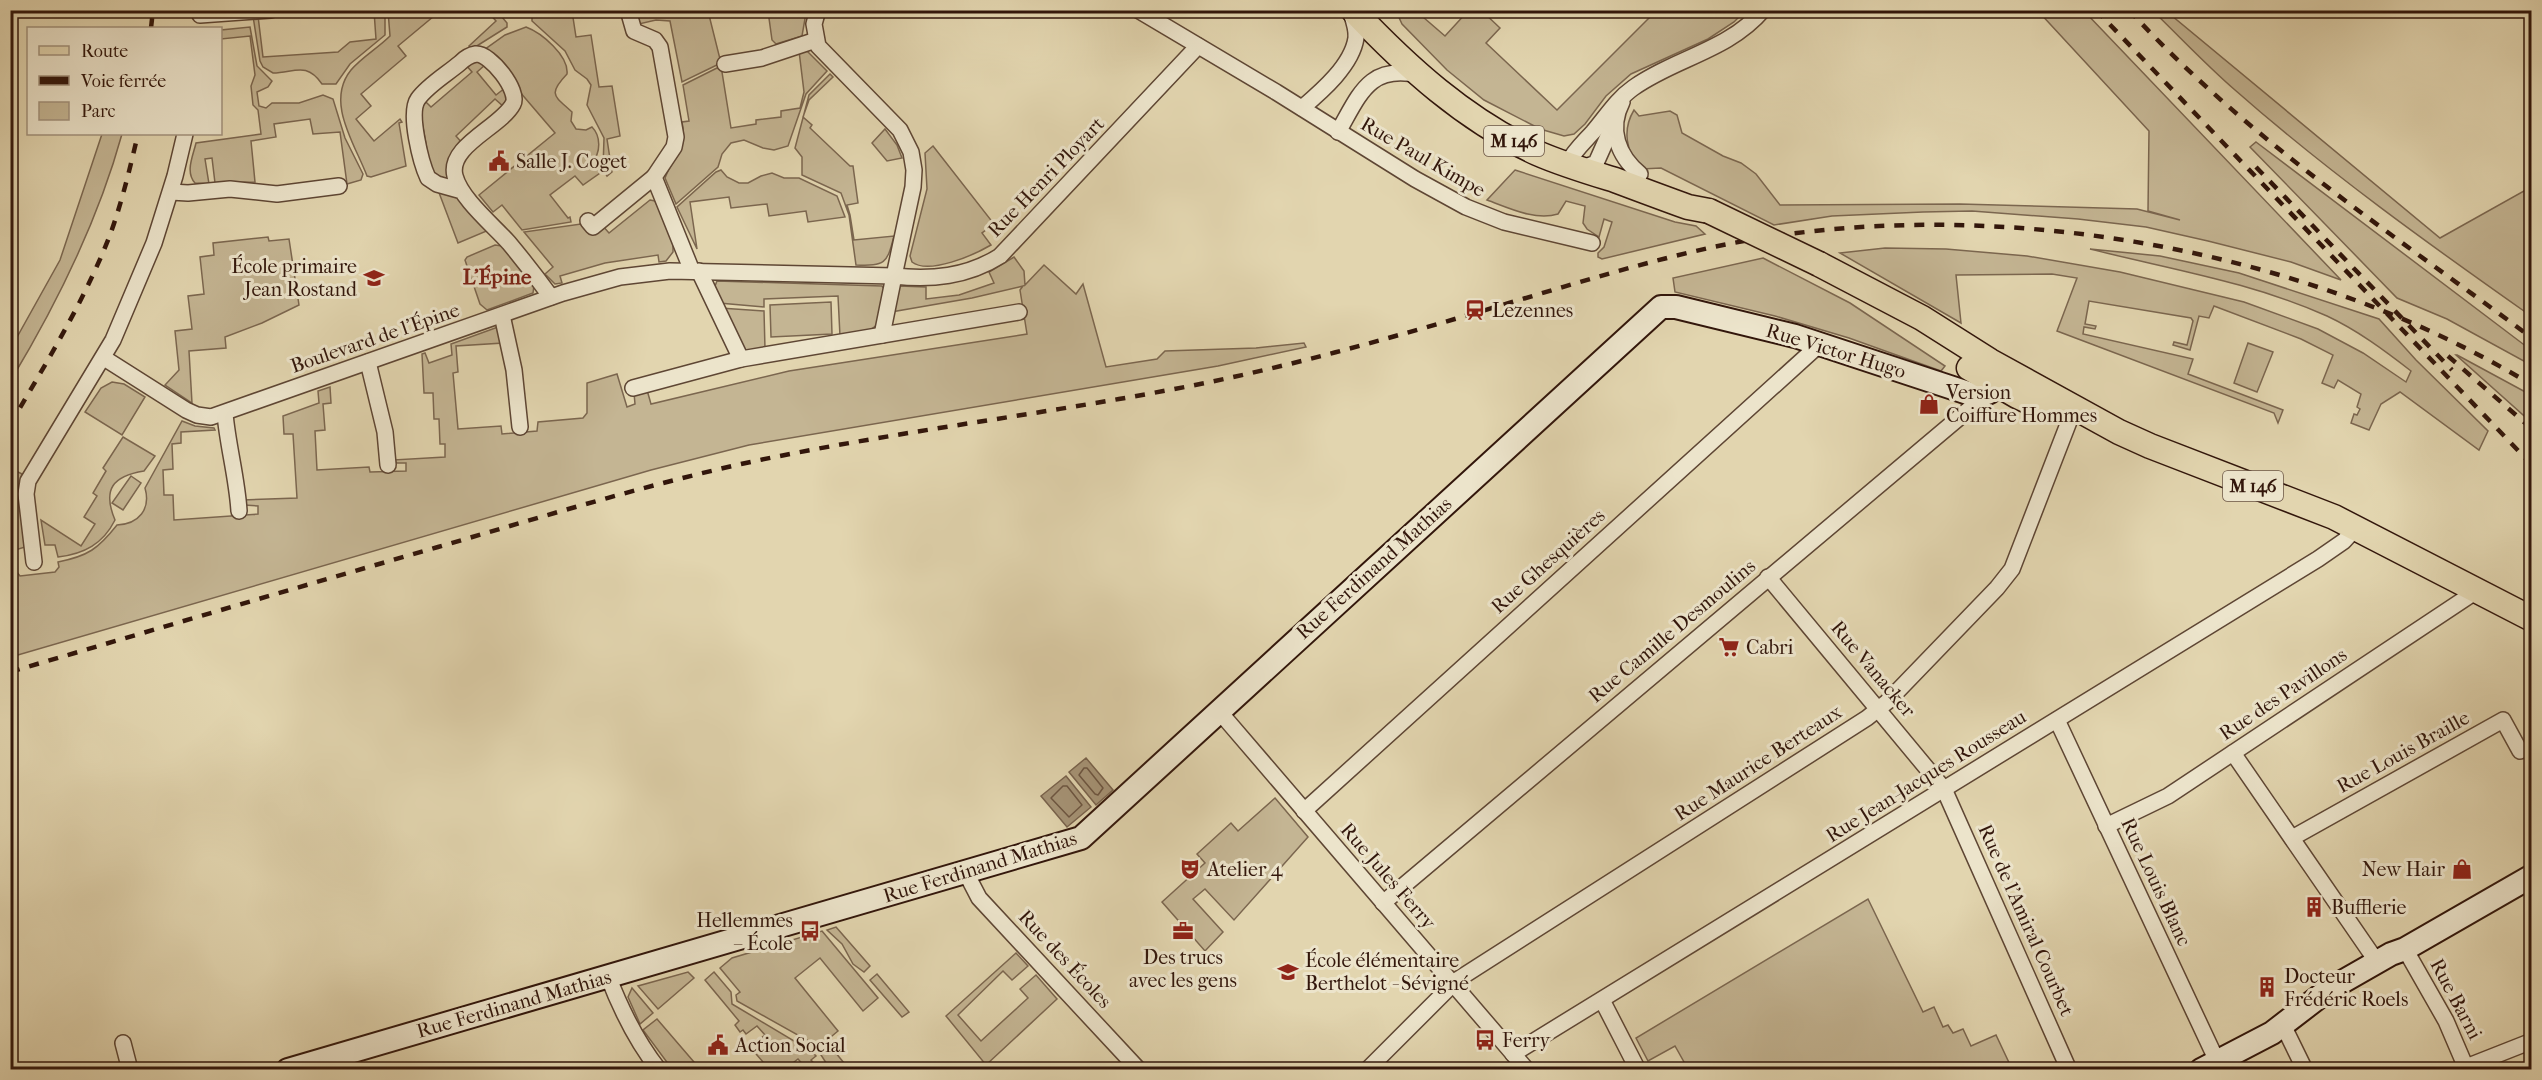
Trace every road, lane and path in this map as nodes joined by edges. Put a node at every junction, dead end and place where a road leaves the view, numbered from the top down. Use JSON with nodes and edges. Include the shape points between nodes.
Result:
{"nodes":[{"id":1,"x":271,"y":10,"type":"edge"},
{"id":2,"x":628,"y":10,"type":"edge"},
{"id":3,"x":818,"y":10,"type":"edge"},
{"id":4,"x":1138,"y":10,"type":"edge"},
{"id":5,"x":1351,"y":10,"type":"edge"},
{"id":6,"x":1367,"y":10,"type":"edge"},
{"id":7,"x":1763,"y":10,"type":"edge"},
{"id":8,"x":200,"y":18,"type":"edge"},
{"id":9,"x":816,"y":40,"type":"junction"},
{"id":10,"x":1198,"y":46,"type":"junction"},
{"id":11,"x":725,"y":64,"type":"dead end"},
{"id":12,"x":1419,"y":75,"type":"junction"},
{"id":13,"x":1633,"y":88,"type":"junction"},
{"id":14,"x":1302,"y":108,"type":"junction"},
{"id":15,"x":1616,"y":115,"type":"junction"},
{"id":16,"x":1338,"y":132,"type":"junction"},
{"id":17,"x":185,"y":135,"type":"edge"},
{"id":18,"x":1580,"y":161,"type":"junction"},
{"id":19,"x":1640,"y":174,"type":"junction"},
{"id":20,"x":654,"y":177,"type":"junction"},
{"id":21,"x":339,"y":186,"type":"dead end"},
{"id":22,"x":462,"y":191,"type":"junction"},
{"id":23,"x":171,"y":192,"type":"junction"},
{"id":24,"x":1709,"y":211,"type":"junction"},
{"id":25,"x":588,"y":221,"type":"dead end"},
{"id":26,"x":1592,"y":243,"type":"dead end"},
{"id":27,"x":696,"y":271,"type":"junction"},
{"id":28,"x":894,"y":276,"type":"junction"},
{"id":29,"x":1870,"y":291,"type":"junction"},
{"id":30,"x":551,"y":297,"type":"junction"},
{"id":31,"x":1671,"y":306,"type":"joint"},
{"id":32,"x":1019,"y":312,"type":"dead end"},
{"id":33,"x":502,"y":315,"type":"junction"},
{"id":34,"x":882,"y":335,"type":"junction"},
{"id":35,"x":1820,"y":344,"type":"junction"},
{"id":36,"x":104,"y":358,"type":"junction"},
{"id":37,"x":741,"y":359,"type":"junction"},
{"id":38,"x":1990,"y":361,"type":"junction"},
{"id":39,"x":368,"y":362,"type":"junction"},
{"id":40,"x":633,"y":388,"type":"dead end"},
{"id":41,"x":1993,"y":389,"type":"junction"},
{"id":42,"x":225,"y":414,"type":"junction"},
{"id":43,"x":2074,"y":415,"type":"junction"},
{"id":44,"x":520,"y":427,"type":"dead end"},
{"id":45,"x":387,"y":465,"type":"dead end"},
{"id":46,"x":239,"y":511,"type":"dead end"},
{"id":47,"x":2356,"y":528,"type":"junction"},
{"id":48,"x":34,"y":562,"type":"dead end"},
{"id":49,"x":1768,"y":577,"type":"junction"},
{"id":50,"x":2478,"y":590,"type":"junction"},
{"id":51,"x":2532,"y":619,"type":"edge"},
{"id":52,"x":1879,"y":709,"type":"junction"},
{"id":53,"x":1218,"y":710,"type":"junction"},
{"id":54,"x":2056,"y":720,"type":"junction"},
{"id":55,"x":2520,"y":751,"type":"dead end"},
{"id":56,"x":2233,"y":753,"type":"junction"},
{"id":57,"x":1944,"y":789,"type":"junction"},
{"id":58,"x":1304,"y":811,"type":"junction"},
{"id":59,"x":2106,"y":826,"type":"junction"},
{"id":60,"x":2292,"y":838,"type":"junction"},
{"id":61,"x":966,"y":873,"type":"junction"},
{"id":62,"x":2532,"y":876,"type":"edge"},
{"id":63,"x":1383,"y":903,"type":"junction"},
{"id":64,"x":2405,"y":949,"type":"junction"},
{"id":65,"x":2377,"y":962,"type":"junction"},
{"id":66,"x":608,"y":976,"type":"junction"},
{"id":67,"x":1453,"y":984,"type":"junction"},
{"id":68,"x":1602,"y":1000,"type":"junction"},
{"id":69,"x":2283,"y":1025,"type":"junction"},
{"id":70,"x":2532,"y":1041,"type":"edge"},
{"id":71,"x":123,"y":1043,"type":"dead end"},
{"id":72,"x":1513,"y":1054,"type":"junction"},
{"id":73,"x":2209,"y":1065,"type":"edge"},
{"id":74,"x":2466,"y":1068,"type":"edge"},
{"id":75,"x":130,"y":1070,"type":"edge"},
{"id":76,"x":288,"y":1070,"type":"edge"},
{"id":77,"x":659,"y":1070,"type":"edge"},
{"id":78,"x":1139,"y":1070,"type":"edge"},
{"id":79,"x":1367,"y":1070,"type":"edge"},
{"id":80,"x":1527,"y":1070,"type":"edge"},
{"id":81,"x":1638,"y":1070,"type":"edge"},
{"id":82,"x":2068,"y":1070,"type":"edge"},
{"id":83,"x":2305,"y":1070,"type":"edge"}],
"edges":[{"from":1,"to":8,"type":"street"},
{"from":2,"to":20,"type":"street","via":[[634,31],[659,43],[676,137],[674,147]]},
{"from":3,"to":9,"type":"street","via":[[814,24]]},
{"from":4,"to":10,"type":"street","name":"Rue Paul Kimpe"},
{"from":5,"to":12,"type":"main road","number":"M 146"},
{"from":5,"to":14,"type":"street","via":[[1356,33],[1352,50],[1332,80]]},
{"from":6,"to":18,"type":"main road","number":"M 146","via":[[1440,83],[1481,113],[1525,138]]},
{"from":7,"to":13,"type":"street","via":[[1730,40]]},
{"from":9,"to":11,"type":"street","via":[[762,58]]},
{"from":9,"to":28,"type":"street","via":[[823,53],[900,130],[911,152],[914,187]]},
{"from":10,"to":14,"type":"street","name":"Rue Paul Kimpe"},
{"from":10,"to":28,"type":"street","name":"Rue Henri Ployart","via":[[1000,256],[953,275],[925,279]]},
{"from":12,"to":16,"type":"street","name":"Rue Paul Kimpe","via":[[1390,72],[1374,79]]},
{"from":12,"to":18,"type":"main road","number":"M 146","via":[[1461,109],[1501,134],[1535,152]]},
{"from":13,"to":15,"type":"street"},
{"from":13,"to":18,"type":"street","via":[[1620,98]]},
{"from":14,"to":16,"type":"street","name":"Rue Paul Kimpe"},
{"from":15,"to":18,"type":"street"},
{"from":15,"to":19,"type":"street","via":[[1619,147],[1626,162]]},
{"from":16,"to":26,"type":"street","name":"Rue Paul Kimpe","via":[[1439,194],[1479,213]]},
{"from":17,"to":23,"type":"street"},
{"from":18,"to":19,"type":"main road","number":"M 146"},
{"from":18,"to":24,"type":"main road","number":"M 146","via":[[1688,207]]},
{"from":19,"to":24,"type":"main road","number":"M 146","via":[[1686,195]]},
{"from":20,"to":25,"type":"street","via":[[593,227]]},
{"from":20,"to":27,"type":"street"},
{"from":21,"to":23,"type":"street","via":[[277,194],[230,189]]},
{"from":22,"to":22,"type":"street","via":[[454,173],[458,158],[514,99],[513,90],[491,60],[475,54],[419,97],[415,108],[420,156],[428,178]]},
{"from":22,"to":30,"type":"street"},
{"from":23,"to":36,"type":"street","via":[[140,281]]},
{"from":24,"to":29,"type":"main road","number":"M 146","bridge":true},
{"from":27,"to":28,"type":"street","name":"Boulevard de l'Épine"},
{"from":27,"to":30,"type":"street","name":"Boulevard de l'Épine","via":[[627,276]]},
{"from":27,"to":37,"type":"street"},
{"from":28,"to":34,"type":"street"},
{"from":29,"to":38,"type":"main road","number":"M 146"},
{"from":29,"to":41,"type":"main road","number":"M 146"},
{"from":30,"to":33,"type":"street","name":"Boulevard de l'Épine"},
{"from":31,"to":35,"type":"street","name":"Rue Victor Hugo"},
{"from":31,"to":53,"type":"street","name":"Rue Ferdinand Mathias","via":[[1661,307],[1645,320]]},
{"from":32,"to":34,"type":"street"},
{"from":33,"to":39,"type":"street","name":"Boulevard de l'Épine"},
{"from":33,"to":44,"type":"street"},
{"from":34,"to":37,"type":"street"},
{"from":35,"to":41,"type":"street","name":"Rue Victor Hugo","via":[[1974,394]]},
{"from":35,"to":58,"type":"street","name":"Rue Ghesquières"},
{"from":36,"to":42,"type":"street","name":"Boulevard de l'Épine","via":[[197,415]]},
{"from":36,"to":48,"type":"street","via":[[28,481]]},
{"from":37,"to":40,"type":"street"},
{"from":38,"to":41,"type":"street","via":[[1998,375]]},
{"from":38,"to":43,"type":"main road","name":"Rue Victor Hugo","number":"M 146"},
{"from":39,"to":42,"type":"street","name":"Boulevard de l'Épine"},
{"from":39,"to":45,"type":"street","via":[[385,432]]},
{"from":41,"to":43,"type":"main road","name":"Rue Victor Hugo","number":"M 146"},
{"from":41,"to":49,"type":"street","name":"Rue Camille Desmoulins"},
{"from":42,"to":46,"type":"street","via":[[228,448],[238,483]]},
{"from":43,"to":47,"type":"main road","name":"Rue Victor Hugo","number":"M 146"},
{"from":43,"to":52,"type":"street","name":"Rue Maurice Berteaux","via":[[2012,569]]},
{"from":47,"to":50,"type":"main road","number":"M 146"},
{"from":47,"to":54,"type":"street","name":"Rue Jean-Jacques Rousseau","via":[[2318,559]]},
{"from":49,"to":52,"type":"street","name":"Rue Vanacker"},
{"from":49,"to":63,"type":"street","name":"Rue Camille Desmoulins"},
{"from":50,"to":51,"type":"main road","number":"M 146"},
{"from":50,"to":56,"type":"street","name":"Rue des Pavillons"},
{"from":52,"to":57,"type":"street","name":"Rue Vanacker"},
{"from":52,"to":67,"type":"street","name":"Rue Maurice Berteaux"},
{"from":53,"to":58,"type":"street","name":"Rue Jules Ferry"},
{"from":53,"to":61,"type":"street","name":"Rue Ferdinand Mathias","via":[[1081,838]]},
{"from":54,"to":57,"type":"street","name":"Rue Jean-Jacques Rousseau"},
{"from":54,"to":59,"type":"street","name":"Rue Louis Blanc"},
{"from":55,"to":60,"type":"street","name":"Rue Louis Braille","via":[[2503,720]]},
{"from":56,"to":59,"type":"street","name":"Rue des Pavillons","via":[[2157,803]]},
{"from":56,"to":60,"type":"street"},
{"from":57,"to":68,"type":"street","name":"Rue Jean-Jacques Rousseau"},
{"from":57,"to":82,"type":"street","name":"Rue de l'Amiral Courbet"},
{"from":58,"to":63,"type":"street","name":"Rue Jules Ferry"},
{"from":59,"to":73,"type":"street","name":"Rue Louis Blanc"},
{"from":60,"to":65,"type":"street"},
{"from":61,"to":66,"type":"street","name":"Rue Ferdinand Mathias"},
{"from":61,"to":78,"type":"street","name":"Rue des Écoles","via":[[980,898]]},
{"from":62,"to":64,"type":"street"},
{"from":63,"to":67,"type":"street","name":"Rue Jules Ferry"},
{"from":64,"to":65,"type":"street"},
{"from":64,"to":74,"type":"street","name":"Rue Barni","via":[[2446,1021]]},
{"from":65,"to":69,"type":"street","via":[[2328,990]]},
{"from":66,"to":76,"type":"street","name":"Rue Ferdinand Mathias"},
{"from":66,"to":77,"type":"street","via":[[629,1026]]},
{"from":67,"to":72,"type":"street","name":"Rue Jules Ferry"},
{"from":67,"to":79,"type":"street","name":"Rue Maurice Berteaux"},
{"from":68,"to":72,"type":"street","name":"Rue Jean-Jacques Rousseau"},
{"from":68,"to":81,"type":"street"},
{"from":69,"to":73,"type":"street"},
{"from":69,"to":83,"type":"street"},
{"from":70,"to":74,"type":"street"},
{"from":71,"to":75,"type":"street"},
{"from":72,"to":80,"type":"street","name":"Rue Jules Ferry"}]}
